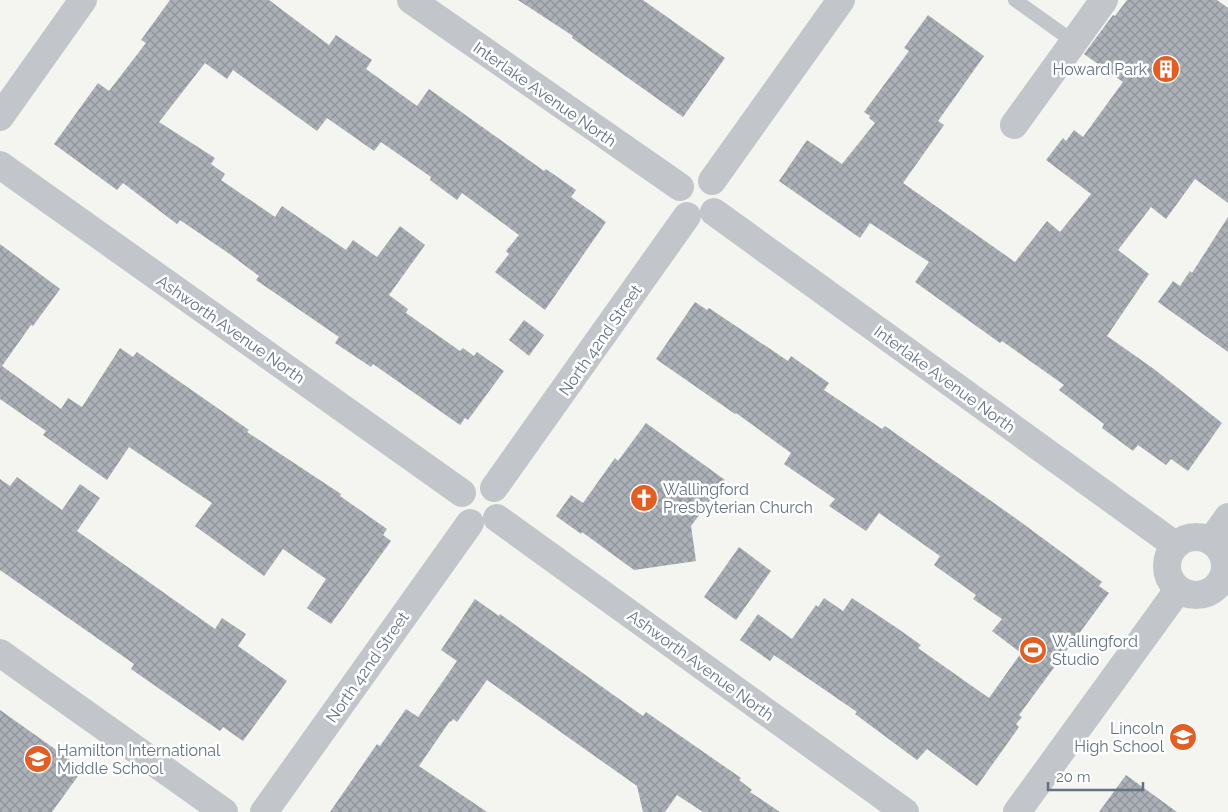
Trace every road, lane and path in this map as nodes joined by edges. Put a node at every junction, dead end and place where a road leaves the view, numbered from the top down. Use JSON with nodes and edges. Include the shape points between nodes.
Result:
{"nodes":[{"id":1,"x":83,"y":0,"type":"edge"},
{"id":2,"x":411,"y":0,"type":"edge"},
{"id":3,"x":841,"y":0,"type":"edge"},
{"id":4,"x":1015,"y":0,"type":"edge"},
{"id":5,"x":1104,"y":0,"type":"edge"},
{"id":6,"x":1074,"y":42,"type":"junction"},
{"id":7,"x":0,"y":117,"type":"edge"},
{"id":8,"x":1014,"y":125,"type":"dead end"},
{"id":9,"x":0,"y":165,"type":"edge"},
{"id":10,"x":712,"y":182,"type":"junction"},
{"id":11,"x":680,"y":187,"type":"junction"},
{"id":12,"x":714,"y":212,"type":"junction"},
{"id":13,"x":687,"y":216,"type":"junction"},
{"id":14,"x":494,"y":488,"type":"junction"},
{"id":15,"x":462,"y":493,"type":"junction"},
{"id":16,"x":1228,"y":517,"type":"edge"},
{"id":17,"x":497,"y":518,"type":"junction"},
{"id":18,"x":470,"y":522,"type":"junction"},
{"id":19,"x":1211,"y":541,"type":"junction"},
{"id":20,"x":1176,"y":545,"type":"junction"},
{"id":21,"x":1178,"y":590,"type":"junction"},
{"id":22,"x":1223,"y":592,"type":"edge"},
{"id":23,"x":0,"y":653,"type":"edge"},
{"id":24,"x":224,"y":812,"type":"edge"},
{"id":25,"x":264,"y":812,"type":"edge"},
{"id":26,"x":905,"y":812,"type":"edge"},
{"id":27,"x":1017,"y":812,"type":"edge"}],
"edges":[{"from":1,"to":7,"type":"street"},
{"from":2,"to":11,"type":"street","name":"Interlake Avenue North"},
{"from":3,"to":10,"type":"street"},
{"from":4,"to":6,"type":"lane"},
{"from":5,"to":6,"type":"street"},
{"from":6,"to":8,"type":"street"},
{"from":9,"to":15,"type":"street","name":"Ashworth Avenue North"},
{"from":10,"to":11,"type":"street","via":[[695,176]]},
{"from":10,"to":12,"type":"street","via":[[720,196]]},
{"from":11,"to":13,"type":"street","via":[[677,202]]},
{"from":12,"to":13,"type":"street","via":[[705,218]]},
{"from":12,"to":20,"type":"street","name":"Interlake Avenue North"},
{"from":13,"to":14,"type":"street","name":"North 42nd Street"},
{"from":14,"to":15,"type":"street","via":[[476,483]]},
{"from":14,"to":17,"type":"street","via":[[502,501]]},
{"from":15,"to":18,"type":"street","via":[[459,509]]},
{"from":16,"to":19,"type":"street"},
{"from":17,"to":18,"type":"street","via":[[488,525]]},
{"from":17,"to":26,"type":"street","name":"Ashworth Avenue North"},
{"from":18,"to":25,"type":"street","name":"North 42nd Street"},
{"from":19,"to":20,"type":"street","via":[[1199,536],[1189,537]]},
{"from":19,"to":22,"type":"street","via":[[1222,552],[1225,571]]},
{"from":20,"to":21,"type":"street","via":[[1166,564],[1171,582]]},
{"from":21,"to":22,"type":"street","via":[[1197,596]]},
{"from":21,"to":27,"type":"street"},
{"from":23,"to":24,"type":"street"}]}
